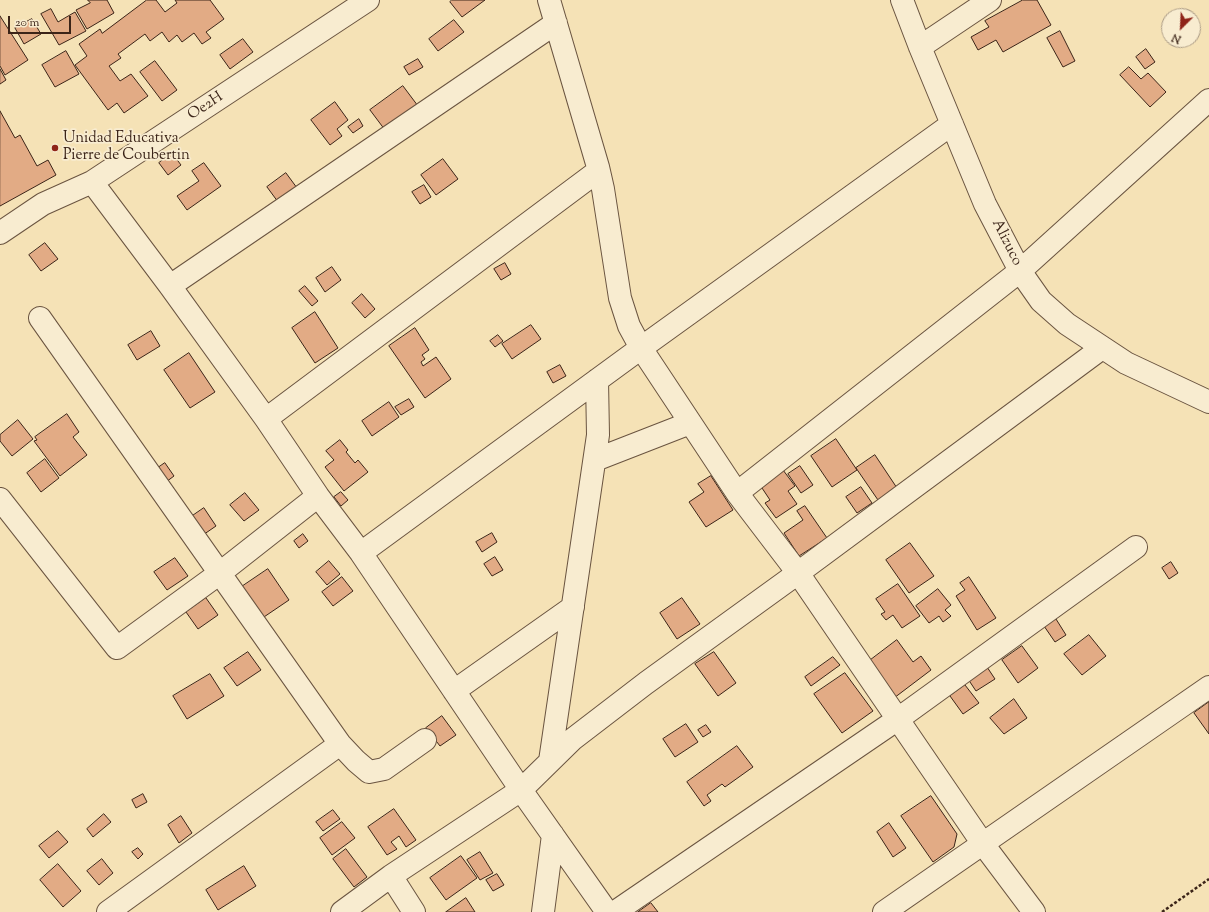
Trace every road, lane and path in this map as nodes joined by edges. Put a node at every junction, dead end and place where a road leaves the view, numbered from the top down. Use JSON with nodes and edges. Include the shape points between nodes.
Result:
{"nodes":[{"id":1,"x":368,"y":0,"type":"edge"},
{"id":2,"x":549,"y":0,"type":"edge"},
{"id":3,"x":902,"y":0,"type":"edge"},
{"id":4,"x":990,"y":0,"type":"edge"},
{"id":5,"x":556,"y":23,"type":"junction"},
{"id":6,"x":920,"y":47,"type":"junction"},
{"id":7,"x":1209,"y":100,"type":"edge"},
{"id":8,"x":952,"y":124,"type":"junction"},
{"id":9,"x":598,"y":171,"type":"junction"},
{"id":10,"x":92,"y":182,"type":"junction"},
{"id":11,"x":0,"y":233,"type":"edge"},
{"id":12,"x":1020,"y":272,"type":"junction"},
{"id":13,"x":170,"y":286,"type":"junction"},
{"id":14,"x":40,"y":318,"type":"dead end"},
{"id":15,"x":641,"y":348,"type":"junction"},
{"id":16,"x":1102,"y":348,"type":"junction"},
{"id":17,"x":597,"y":380,"type":"junction"},
{"id":18,"x":1209,"y":402,"type":"edge"},
{"id":19,"x":266,"y":419,"type":"junction"},
{"id":20,"x":690,"y":423,"type":"junction"},
{"id":21,"x":595,"y":460,"type":"junction"},
{"id":22,"x":737,"y":493,"type":"junction"},
{"id":23,"x":318,"y":496,"type":"junction"},
{"id":24,"x":0,"y":499,"type":"edge"},
{"id":25,"x":1136,"y":547,"type":"dead end"},
{"id":26,"x":360,"y":553,"type":"junction"},
{"id":27,"x":220,"y":573,"type":"junction"},
{"id":28,"x":798,"y":573,"type":"junction"},
{"id":29,"x":573,"y":607,"type":"junction"},
{"id":30,"x":1209,"y":687,"type":"edge"},
{"id":31,"x":454,"y":691,"type":"junction"},
{"id":32,"x":898,"y":719,"type":"junction"},
{"id":33,"x":425,"y":740,"type":"dead end"},
{"id":34,"x":340,"y":744,"type":"junction"},
{"id":35,"x":550,"y":761,"type":"junction"},
{"id":36,"x":521,"y":790,"type":"junction"},
{"id":37,"x":553,"y":836,"type":"junction"},
{"id":38,"x":983,"y":844,"type":"junction"},
{"id":39,"x":390,"y":876,"type":"junction"},
{"id":40,"x":1209,"y":879,"type":"edge"},
{"id":41,"x":108,"y":912,"type":"edge"},
{"id":42,"x":342,"y":912,"type":"edge"},
{"id":43,"x":414,"y":912,"type":"edge"},
{"id":44,"x":543,"y":912,"type":"edge"},
{"id":45,"x":607,"y":912,"type":"edge"},
{"id":46,"x":615,"y":912,"type":"edge"},
{"id":47,"x":884,"y":912,"type":"edge"},
{"id":48,"x":1034,"y":912,"type":"edge"},
{"id":49,"x":1162,"y":912,"type":"edge"}],
"edges":[{"from":1,"to":10,"type":"street","name":"Oe2H"},
{"from":2,"to":5,"type":"street"},
{"from":3,"to":6,"type":"street","name":"Alizuco"},
{"from":4,"to":6,"type":"street"},
{"from":5,"to":9,"type":"street"},
{"from":5,"to":13,"type":"street"},
{"from":6,"to":8,"type":"street","name":"Alizuco"},
{"from":7,"to":12,"type":"street"},
{"from":8,"to":12,"type":"street","name":"Alizuco","via":[[985,204]]},
{"from":8,"to":15,"type":"street"},
{"from":9,"to":15,"type":"street","via":[[620,298],[629,326]]},
{"from":9,"to":19,"type":"street"},
{"from":10,"to":11,"type":"street","name":"Oe2H","via":[[43,204]]},
{"from":10,"to":13,"type":"street"},
{"from":12,"to":16,"type":"street","name":"Alizuco","via":[[1041,301],[1067,324]]},
{"from":12,"to":22,"type":"street"},
{"from":13,"to":19,"type":"street"},
{"from":14,"to":27,"type":"street"},
{"from":15,"to":17,"type":"street"},
{"from":15,"to":20,"type":"street"},
{"from":16,"to":18,"type":"street","name":"Alizuco","via":[[1126,363]]},
{"from":16,"to":28,"type":"street"},
{"from":17,"to":21,"type":"street","via":[[598,435]]},
{"from":17,"to":26,"type":"street"},
{"from":19,"to":23,"type":"street"},
{"from":20,"to":21,"type":"street"},
{"from":20,"to":22,"type":"street"},
{"from":21,"to":29,"type":"street"},
{"from":22,"to":28,"type":"street"},
{"from":23,"to":26,"type":"street"},
{"from":23,"to":27,"type":"street"},
{"from":24,"to":27,"type":"street","via":[[117,648]]},
{"from":25,"to":32,"type":"street"},
{"from":26,"to":31,"type":"street"},
{"from":27,"to":34,"type":"street"},
{"from":28,"to":32,"type":"street"},
{"from":28,"to":35,"type":"street","via":[[573,738]]},
{"from":29,"to":31,"type":"street"},
{"from":29,"to":35,"type":"street"},
{"from":30,"to":38,"type":"street"},
{"from":31,"to":36,"type":"street"},
{"from":32,"to":38,"type":"street"},
{"from":32,"to":46,"type":"street"},
{"from":33,"to":34,"type":"street","via":[[384,769],[369,772]]},
{"from":34,"to":41,"type":"street"},
{"from":35,"to":36,"type":"street"},
{"from":36,"to":37,"type":"street"},
{"from":36,"to":39,"type":"street"},
{"from":37,"to":44,"type":"street"},
{"from":37,"to":45,"type":"street"},
{"from":38,"to":47,"type":"street"},
{"from":38,"to":48,"type":"street"},
{"from":39,"to":42,"type":"street"},
{"from":39,"to":43,"type":"street"},
{"from":40,"to":49,"type":"path"}]}
